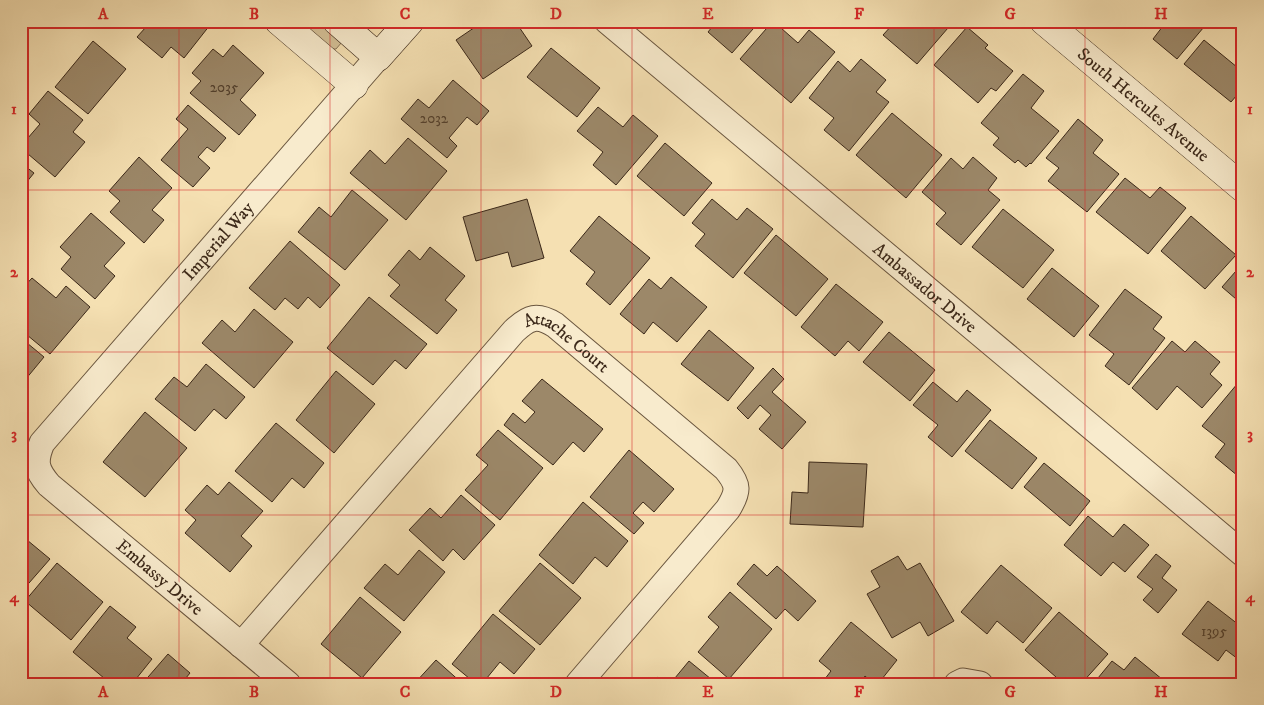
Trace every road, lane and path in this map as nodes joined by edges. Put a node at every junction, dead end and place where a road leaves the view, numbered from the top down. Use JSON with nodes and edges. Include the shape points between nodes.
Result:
{"nodes":[{"id":1,"x":280,"y":21,"type":"edge"},
{"id":2,"x":337,"y":21,"type":"edge"},
{"id":3,"x":410,"y":21,"type":"edge"},
{"id":4,"x":607,"y":21,"type":"edge"},
{"id":5,"x":1044,"y":21,"type":"edge"},
{"id":6,"x":378,"y":57,"type":"junction"},
{"id":7,"x":354,"y":85,"type":"junction"},
{"id":8,"x":1243,"y":188,"type":"edge"},
{"id":9,"x":38,"y":465,"type":"joint"},
{"id":10,"x":1243,"y":554,"type":"edge"},
{"id":11,"x":241,"y":644,"type":"junction"},
{"id":12,"x":288,"y":684,"type":"edge"},
{"id":13,"x":578,"y":684,"type":"edge"},
{"id":14,"x":957,"y":684,"type":"edge"},
{"id":15,"x":980,"y":684,"type":"edge"}],
"edges":[{"from":1,"to":7,"type":"street"},
{"from":2,"to":6,"type":"street"},
{"from":3,"to":6,"type":"street","name":"Imperial Way"},
{"from":4,"to":10,"type":"street","name":"Ambassador Drive"},
{"from":5,"to":8,"type":"street","name":"South Hercules Avenue"},
{"from":6,"to":7,"type":"street","name":"Imperial Way"},
{"from":7,"to":9,"type":"street","name":"Imperial Way","via":[[42,443],[37,454]]},
{"from":9,"to":11,"type":"street","name":"Embassy Drive","via":[[49,484]]},
{"from":11,"to":12,"type":"street","name":"Embassy Drive"},
{"from":11,"to":13,"type":"street","name":"Attache Court","via":[[514,331],[522,323],[539,318],[555,325],[726,469],[734,478],[737,489],[728,508]]},
{"from":14,"to":15,"type":"street","via":[[963,681]]}]}
